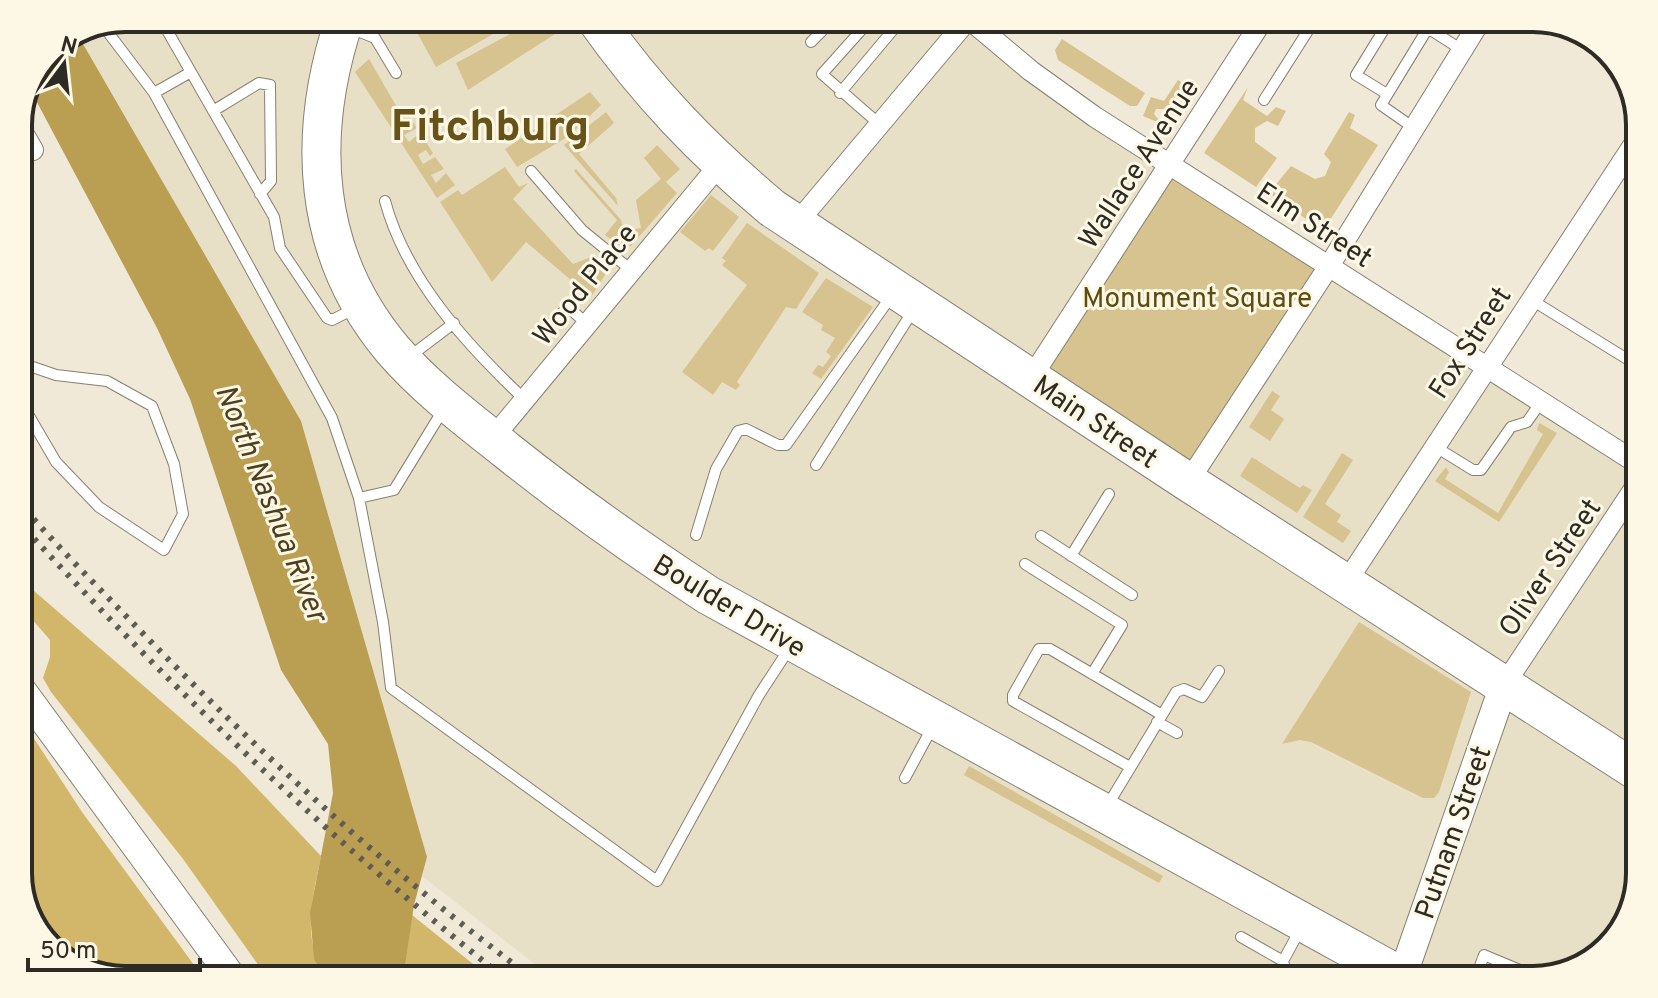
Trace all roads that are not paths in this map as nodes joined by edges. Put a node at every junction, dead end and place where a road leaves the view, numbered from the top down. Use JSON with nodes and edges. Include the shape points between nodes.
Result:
{"nodes":[{"id":1,"x":168,"y":32,"type":"edge"},
{"id":2,"x":340,"y":32,"type":"edge"},
{"id":3,"x":364,"y":32,"type":"edge"},
{"id":4,"x":605,"y":32,"type":"edge"},
{"id":5,"x":821,"y":32,"type":"edge"},
{"id":6,"x":860,"y":32,"type":"edge"},
{"id":7,"x":891,"y":32,"type":"edge"},
{"id":8,"x":956,"y":32,"type":"edge"},
{"id":9,"x":985,"y":32,"type":"edge"},
{"id":10,"x":1255,"y":32,"type":"edge"},
{"id":11,"x":1307,"y":32,"type":"edge"},
{"id":12,"x":1382,"y":32,"type":"edge"},
{"id":13,"x":1426,"y":32,"type":"edge"},
{"id":14,"x":1434,"y":32,"type":"edge"},
{"id":15,"x":1473,"y":32,"type":"edge"},
{"id":16,"x":109,"y":34,"type":"edge"},
{"id":17,"x":811,"y":42,"type":"dead end"},
{"id":18,"x":1462,"y":50,"type":"junction"},
{"id":19,"x":191,"y":72,"type":"junction"},
{"id":20,"x":396,"y":73,"type":"dead end"},
{"id":21,"x":154,"y":93,"type":"junction"},
{"id":22,"x":840,"y":93,"type":"junction"},
{"id":23,"x":1387,"y":94,"type":"junction"},
{"id":24,"x":1264,"y":100,"type":"dead end"},
{"id":25,"x":213,"y":111,"type":"junction"},
{"id":26,"x":878,"y":123,"type":"junction"},
{"id":27,"x":1414,"y":128,"type":"junction"},
{"id":28,"x":1626,"y":156,"type":"edge"},
{"id":29,"x":720,"y":164,"type":"junction"},
{"id":30,"x":1172,"y":164,"type":"junction"},
{"id":31,"x":531,"y":171,"type":"dead end"},
{"id":32,"x":260,"y":194,"type":"junction"},
{"id":33,"x":385,"y":201,"type":"dead end"},
{"id":34,"x":796,"y":224,"type":"junction"},
{"id":35,"x":1329,"y":266,"type":"junction"},
{"id":36,"x":631,"y":270,"type":"junction"},
{"id":37,"x":906,"y":297,"type":"junction"},
{"id":38,"x":1530,"y":299,"type":"junction"},
{"id":39,"x":362,"y":305,"type":"junction"},
{"id":40,"x":454,"y":323,"type":"junction"},
{"id":41,"x":551,"y":324,"type":"dead end"},
{"id":42,"x":587,"y":324,"type":"junction"},
{"id":43,"x":1626,"y":358,"type":"edge"},
{"id":44,"x":404,"y":361,"type":"junction"},
{"id":45,"x":1486,"y":366,"type":"junction"},
{"id":46,"x":32,"y":367,"type":"edge"},
{"id":47,"x":1031,"y":378,"type":"junction"},
{"id":48,"x":525,"y":400,"type":"junction"},
{"id":49,"x":1541,"y":402,"type":"junction"},
{"id":50,"x":447,"y":403,"type":"junction"},
{"id":51,"x":32,"y":421,"type":"edge"},
{"id":52,"x":492,"y":439,"type":"junction"},
{"id":53,"x":1434,"y":446,"type":"junction"},
{"id":54,"x":1626,"y":456,"type":"edge"},
{"id":55,"x":816,"y":465,"type":"dead end"},
{"id":56,"x":1188,"y":482,"type":"junction"},
{"id":57,"x":1109,"y":494,"type":"dead end"},
{"id":58,"x":359,"y":498,"type":"junction"},
{"id":59,"x":1626,"y":501,"type":"edge"},
{"id":60,"x":696,"y":535,"type":"dead end"},
{"id":61,"x":1041,"y":536,"type":"dead end"},
{"id":62,"x":1071,"y":556,"type":"junction"},
{"id":63,"x":1025,"y":564,"type":"dead end"},
{"id":64,"x":1347,"y":581,"type":"junction"},
{"id":65,"x":1132,"y":595,"type":"dead end"},
{"id":66,"x":793,"y":644,"type":"junction"},
{"id":67,"x":1219,"y":671,"type":"dead end"},
{"id":68,"x":1092,"y":674,"type":"junction"},
{"id":69,"x":1504,"y":685,"type":"junction"},
{"id":70,"x":32,"y":704,"type":"edge"},
{"id":71,"x":1160,"y":718,"type":"junction"},
{"id":72,"x":935,"y":721,"type":"junction"},
{"id":73,"x":1177,"y":733,"type":"dead end"},
{"id":74,"x":1626,"y":764,"type":"edge"},
{"id":75,"x":1130,"y":767,"type":"junction"},
{"id":76,"x":905,"y":778,"type":"dead end"},
{"id":77,"x":1103,"y":813,"type":"junction"},
{"id":78,"x":1303,"y":923,"type":"junction"},
{"id":79,"x":1241,"y":937,"type":"dead end"},
{"id":80,"x":1283,"y":961,"type":"junction"},
{"id":81,"x":224,"y":966,"type":"edge"},
{"id":82,"x":1284,"y":966,"type":"edge"},
{"id":83,"x":1381,"y":966,"type":"edge"},
{"id":84,"x":1408,"y":966,"type":"edge"},
{"id":85,"x":1480,"y":966,"type":"edge"},
{"id":86,"x":1510,"y":966,"type":"edge"}],
"edges":[{"from":1,"to":19,"type":"lane"},
{"from":2,"to":39,"type":"highway","name":"Boulder Drive","via":[[324,90],[319,159],[330,226]]},
{"from":3,"to":20,"type":"lane","via":[[373,36]]},
{"from":4,"to":29,"type":"highway","name":"Main Street","via":[[641,82]]},
{"from":5,"to":17,"type":"lane"},
{"from":6,"to":22,"type":"lane","via":[[822,74]]},
{"from":7,"to":22,"type":"lane"},
{"from":8,"to":26,"type":"street"},
{"from":9,"to":30,"type":"street","name":"Elm Street","via":[[1044,80]]},
{"from":10,"to":30,"type":"street","name":"Wallace Avenue"},
{"from":11,"to":24,"type":"lane"},
{"from":12,"to":23,"type":"lane","via":[[1356,75]]},
{"from":13,"to":23,"type":"lane"},
{"from":14,"to":18,"type":"lane"},
{"from":15,"to":18,"type":"street"},
{"from":16,"to":21,"type":"lane"},
{"from":18,"to":27,"type":"street"},
{"from":19,"to":21,"type":"lane"},
{"from":19,"to":25,"type":"lane"},
{"from":21,"to":58,"type":"lane","via":[[316,384]]},
{"from":22,"to":26,"type":"lane"},
{"from":23,"to":27,"type":"lane","via":[[1381,105]]},
{"from":25,"to":32,"type":"lane"},
{"from":25,"to":32,"type":"lane","via":[[259,83],[270,85],[271,181]]},
{"from":26,"to":34,"type":"street"},
{"from":27,"to":35,"type":"street"},
{"from":28,"to":38,"type":"street","name":"Fox Street"},
{"from":29,"to":34,"type":"highway","name":"Main Street"},
{"from":29,"to":36,"type":"street","name":"Wood Place"},
{"from":30,"to":35,"type":"street","name":"Elm Street"},
{"from":30,"to":47,"type":"street","name":"Wallace Avenue"},
{"from":31,"to":36,"type":"lane","via":[[582,230]]},
{"from":32,"to":39,"type":"lane","via":[[274,217],[280,248],[327,318]]},
{"from":33,"to":40,"type":"lane","via":[[400,248]]},
{"from":34,"to":37,"type":"highway","name":"Main Street"},
{"from":35,"to":45,"type":"street","name":"Elm Street"},
{"from":35,"to":56,"type":"street"},
{"from":36,"to":42,"type":"street","name":"Wood Place"},
{"from":37,"to":47,"type":"highway","name":"Main Street"},
{"from":37,"to":55,"type":"lane"},
{"from":37,"to":60,"type":"lane","via":[[786,445],[746,429],[738,431],[716,469]]},
{"from":38,"to":43,"type":"lane"},
{"from":38,"to":45,"type":"street","name":"Fox Street"},
{"from":39,"to":44,"type":"highway","name":"Boulder Drive"},
{"from":40,"to":44,"type":"lane"},
{"from":40,"to":48,"type":"lane"},
{"from":41,"to":42,"type":"lane","via":[[568,307]]},
{"from":42,"to":48,"type":"street","name":"Wood Place"},
{"from":44,"to":50,"type":"highway","name":"Boulder Drive"},
{"from":45,"to":49,"type":"street","name":"Elm Street"},
{"from":45,"to":53,"type":"street","name":"Fox Street"},
{"from":46,"to":51,"type":"lane","via":[[107,381],[152,406],[174,464],[183,514],[164,550],[99,507],[56,462]]},
{"from":47,"to":56,"type":"highway","name":"Main Street"},
{"from":48,"to":52,"type":"street","name":"Wood Place"},
{"from":49,"to":53,"type":"lane","via":[[1527,422],[1511,427],[1481,470]]},
{"from":49,"to":54,"type":"street","name":"Elm Street"},
{"from":50,"to":52,"type":"highway","name":"Boulder Drive"},
{"from":50,"to":58,"type":"lane","via":[[394,490]]},
{"from":52,"to":66,"type":"highway","name":"Boulder Drive","via":[[627,542]]},
{"from":53,"to":64,"type":"street","name":"Fox Street"},
{"from":56,"to":64,"type":"highway","name":"Main Street"},
{"from":57,"to":62,"type":"lane"},
{"from":58,"to":66,"type":"lane","via":[[391,688],[657,881],[759,695]]},
{"from":59,"to":69,"type":"street","name":"Oliver Street"},
{"from":61,"to":62,"type":"lane"},
{"from":62,"to":65,"type":"lane"},
{"from":63,"to":68,"type":"lane","via":[[1122,625]]},
{"from":64,"to":69,"type":"highway","name":"Main Street"},
{"from":66,"to":72,"type":"highway","name":"Boulder Drive"},
{"from":67,"to":71,"type":"lane","via":[[1202,697],[1180,690]]},
{"from":68,"to":71,"type":"lane"},
{"from":68,"to":75,"type":"lane","via":[[1041,648],[1012,698]]},
{"from":69,"to":74,"type":"highway","name":"Main Street"},
{"from":69,"to":84,"type":"main road","name":"Putnam Street"},
{"from":70,"to":81,"type":"main road"},
{"from":71,"to":73,"type":"lane"},
{"from":71,"to":75,"type":"lane"},
{"from":72,"to":76,"type":"lane"},
{"from":72,"to":77,"type":"highway","name":"Boulder Drive"},
{"from":75,"to":77,"type":"lane"},
{"from":77,"to":78,"type":"highway","name":"Boulder Drive"},
{"from":78,"to":80,"type":"lane"},
{"from":78,"to":83,"type":"highway","name":"Boulder Drive"},
{"from":79,"to":80,"type":"lane"},
{"from":80,"to":82,"type":"lane"},
{"from":85,"to":86,"type":"lane","via":[[1484,955]]}]}
